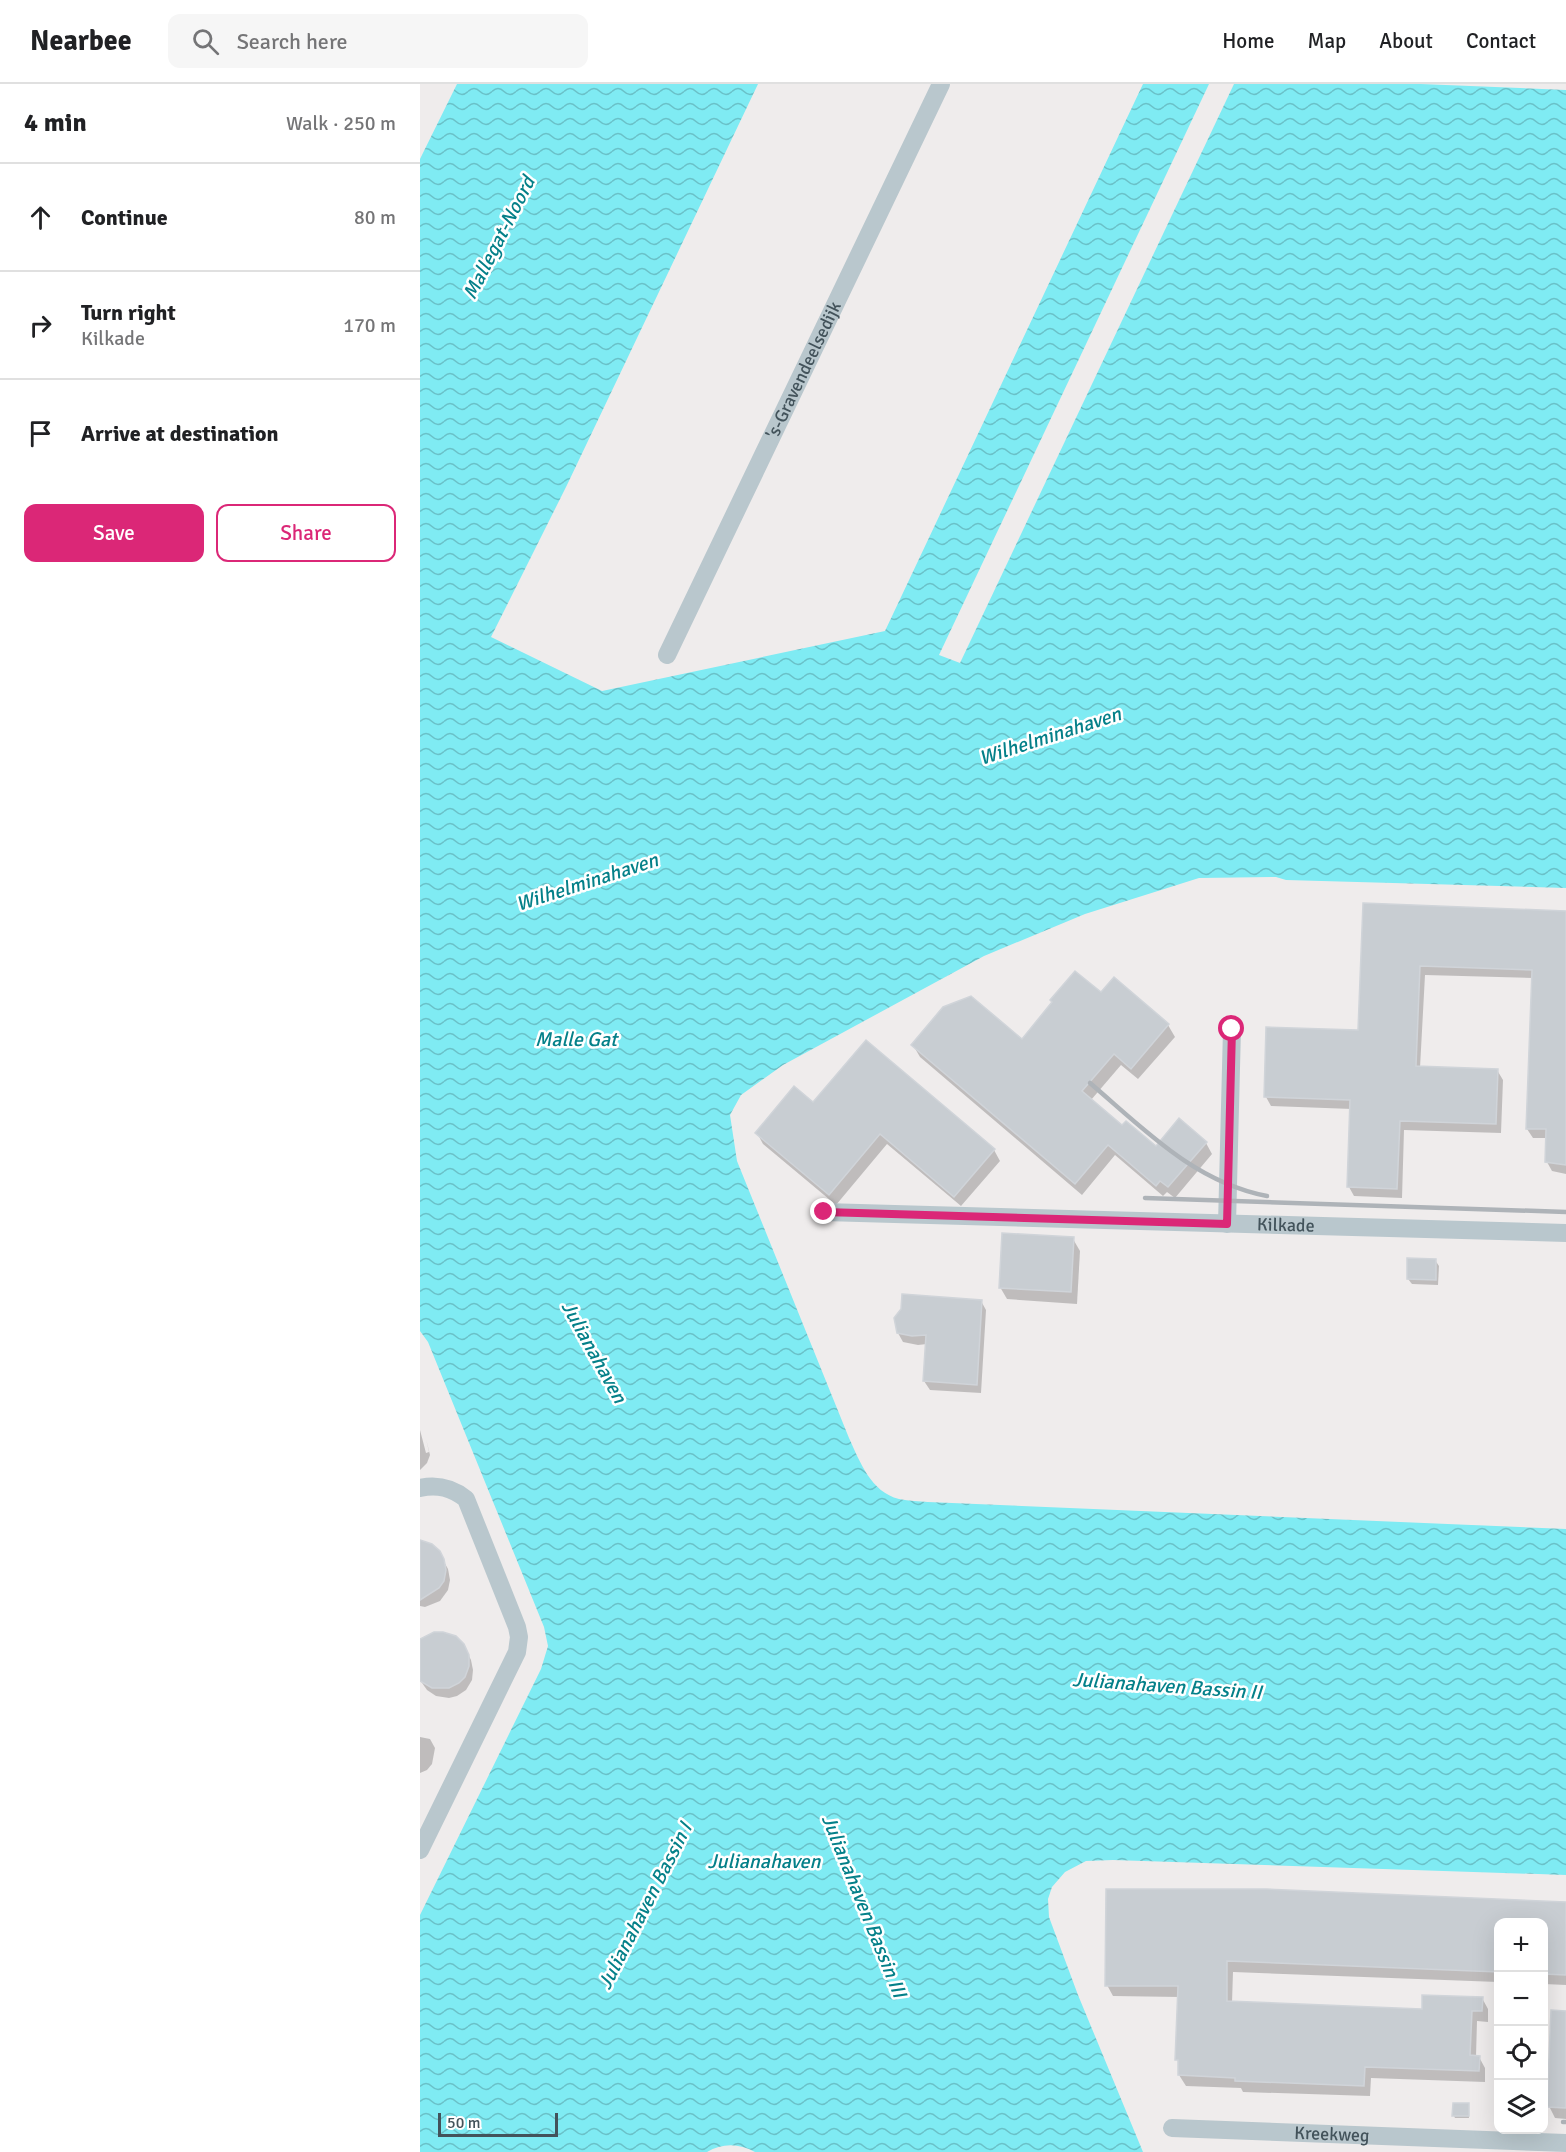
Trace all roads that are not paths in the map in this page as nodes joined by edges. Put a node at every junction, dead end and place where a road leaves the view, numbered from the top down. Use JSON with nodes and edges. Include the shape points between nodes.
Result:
{"nodes":[{"id":1,"x":941,"y":84,"type":"edge"},
{"id":2,"x":667,"y":655,"type":"dead end"},
{"id":3,"x":1232,"y":1029,"type":"dead end"},
{"id":4,"x":824,"y":1212,"type":"dead end"},
{"id":5,"x":1227,"y":1224,"type":"junction"},
{"id":6,"x":1566,"y":1233,"type":"edge"},
{"id":7,"x":420,"y":1488,"type":"edge"},
{"id":8,"x":420,"y":1850,"type":"edge"},
{"id":9,"x":1172,"y":2128,"type":"dead end"},
{"id":10,"x":1566,"y":2143,"type":"edge"}],
"edges":[{"from":1,"to":2,"type":"street","name":"'s-Gravendeelsedijk"},
{"from":3,"to":5,"type":"street"},
{"from":4,"to":5,"type":"street","name":"Kilkade"},
{"from":5,"to":6,"type":"street","name":"Kilkade"},
{"from":7,"to":8,"type":"street","via":[[442,1487],[466,1499],[519,1637],[517,1652]]},
{"from":9,"to":10,"type":"street","name":"Kreekweg"}]}
